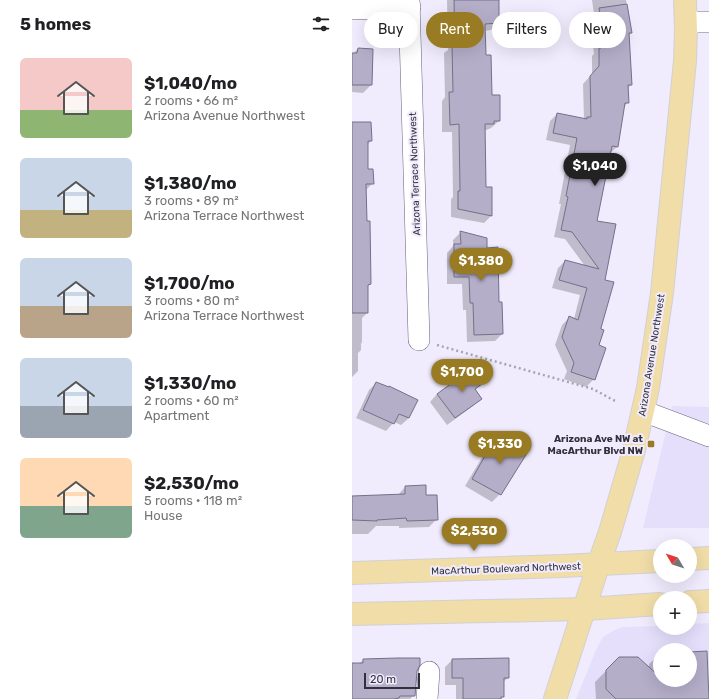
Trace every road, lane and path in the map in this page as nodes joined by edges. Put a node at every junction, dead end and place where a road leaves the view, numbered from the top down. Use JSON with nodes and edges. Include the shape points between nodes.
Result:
{"nodes":[{"id":1,"x":685,"y":0,"type":"edge"},
{"id":2,"x":409,"y":4,"type":"edge"},
{"id":3,"x":352,"y":9,"type":"edge"},
{"id":4,"x":686,"y":22,"type":"junction"},
{"id":5,"x":709,"y":22,"type":"edge"},
{"id":6,"x":419,"y":340,"type":"joint"},
{"id":7,"x":617,"y":402,"type":"dead end"},
{"id":8,"x":643,"y":411,"type":"junction"},
{"id":9,"x":709,"y":436,"type":"edge"},
{"id":10,"x":709,"y":558,"type":"edge"},
{"id":11,"x":697,"y":559,"type":"edge"},
{"id":12,"x":653,"y":561,"type":"edge"},
{"id":13,"x":599,"y":563,"type":"junction"},
{"id":14,"x":352,"y":573,"type":"edge"},
{"id":15,"x":709,"y":601,"type":"edge"},
{"id":16,"x":697,"y":602,"type":"edge"},
{"id":17,"x":653,"y":604,"type":"edge"},
{"id":18,"x":585,"y":609,"type":"junction"},
{"id":19,"x":352,"y":614,"type":"edge"},
{"id":20,"x":429,"y":672,"type":"dead end"},
{"id":21,"x":427,"y":699,"type":"edge"},
{"id":22,"x":555,"y":699,"type":"edge"}],
"edges":[{"from":1,"to":4,"type":"main road","name":"Arizona Avenue Northwest"},
{"from":2,"to":3,"type":"street","name":"Arizona Terrace Northwest"},
{"from":2,"to":6,"type":"street","name":"Arizona Terrace Northwest"},
{"from":4,"to":5,"type":"street"},
{"from":4,"to":8,"type":"main road","name":"Arizona Avenue Northwest","via":[[685,61],[662,293]]},
{"from":6,"to":7,"type":"path","via":[[593,389]]},
{"from":8,"to":9,"type":"street"},
{"from":8,"to":13,"type":"main road","name":"Arizona Avenue Northwest","via":[[634,450]]},
{"from":10,"to":11,"type":"main road"},
{"from":12,"to":13,"type":"main road","name":"MacArthur Boulevard Northwest"},
{"from":13,"to":14,"type":"main road","name":"MacArthur Boulevard Northwest"},
{"from":13,"to":18,"type":"main road","name":"Arizona Avenue Northwest"},
{"from":15,"to":16,"type":"main road"},
{"from":17,"to":18,"type":"main road"},
{"from":18,"to":19,"type":"main road"},
{"from":18,"to":22,"type":"main road","name":"Arizona Avenue Northwest"},
{"from":20,"to":21,"type":"street"}]}
